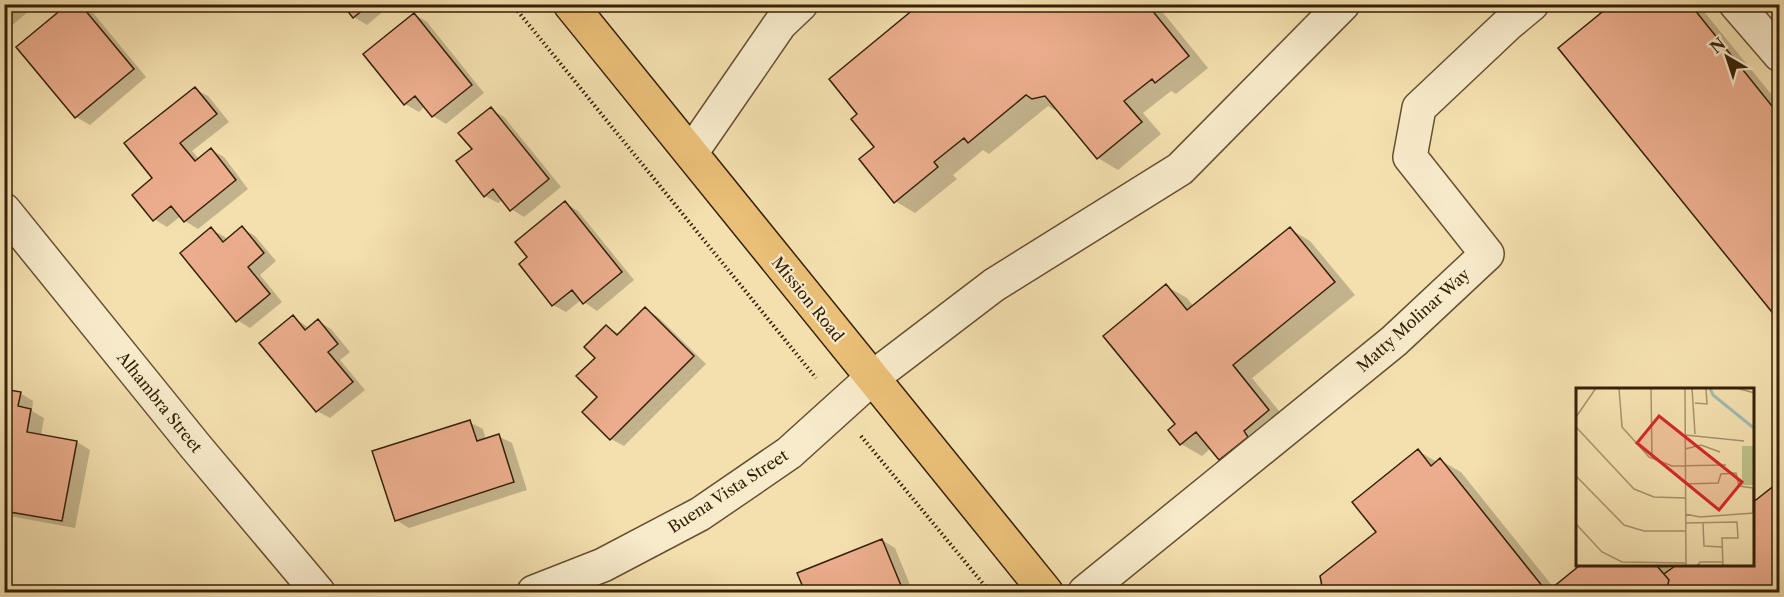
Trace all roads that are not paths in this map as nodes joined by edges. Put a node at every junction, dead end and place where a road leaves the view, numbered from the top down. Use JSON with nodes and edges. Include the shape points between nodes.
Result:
{"nodes":[{"id":1,"x":570,"y":4,"type":"edge"},
{"id":2,"x":801,"y":4,"type":"edge"},
{"id":3,"x":1343,"y":4,"type":"edge"},
{"id":4,"x":1532,"y":4,"type":"edge"},
{"id":5,"x":1736,"y":4,"type":"edge"},
{"id":6,"x":1779,"y":55,"type":"edge"},
{"id":7,"x":691,"y":153,"type":"junction"},
{"id":8,"x":4,"y":210,"type":"edge"},
{"id":9,"x":872,"y":378,"type":"junction"},
{"id":10,"x":318,"y":592,"type":"edge"},
{"id":11,"x":534,"y":592,"type":"edge"},
{"id":12,"x":1046,"y":592,"type":"edge"},
{"id":13,"x":1085,"y":592,"type":"edge"}],
"edges":[{"from":1,"to":7,"type":"main road","name":"Mission Road"},
{"from":2,"to":7,"type":"street","via":[[780,24]]},
{"from":3,"to":9,"type":"street","name":"Buena Vista Street","via":[[1180,169],[994,285]]},
{"from":4,"to":13,"type":"street","name":"Matty Molinar Way","via":[[1419,108],[1410,157],[1487,254],[1394,341]]},
{"from":5,"to":6,"type":"street"},
{"from":7,"to":9,"type":"main road","name":"Mission Road"},
{"from":8,"to":10,"type":"street","name":"Alhambra Street"},
{"from":9,"to":11,"type":"street","name":"Buena Vista Street","via":[[789,453],[700,514],[603,565]]},
{"from":9,"to":12,"type":"main road","name":"Mission Road"}]}
